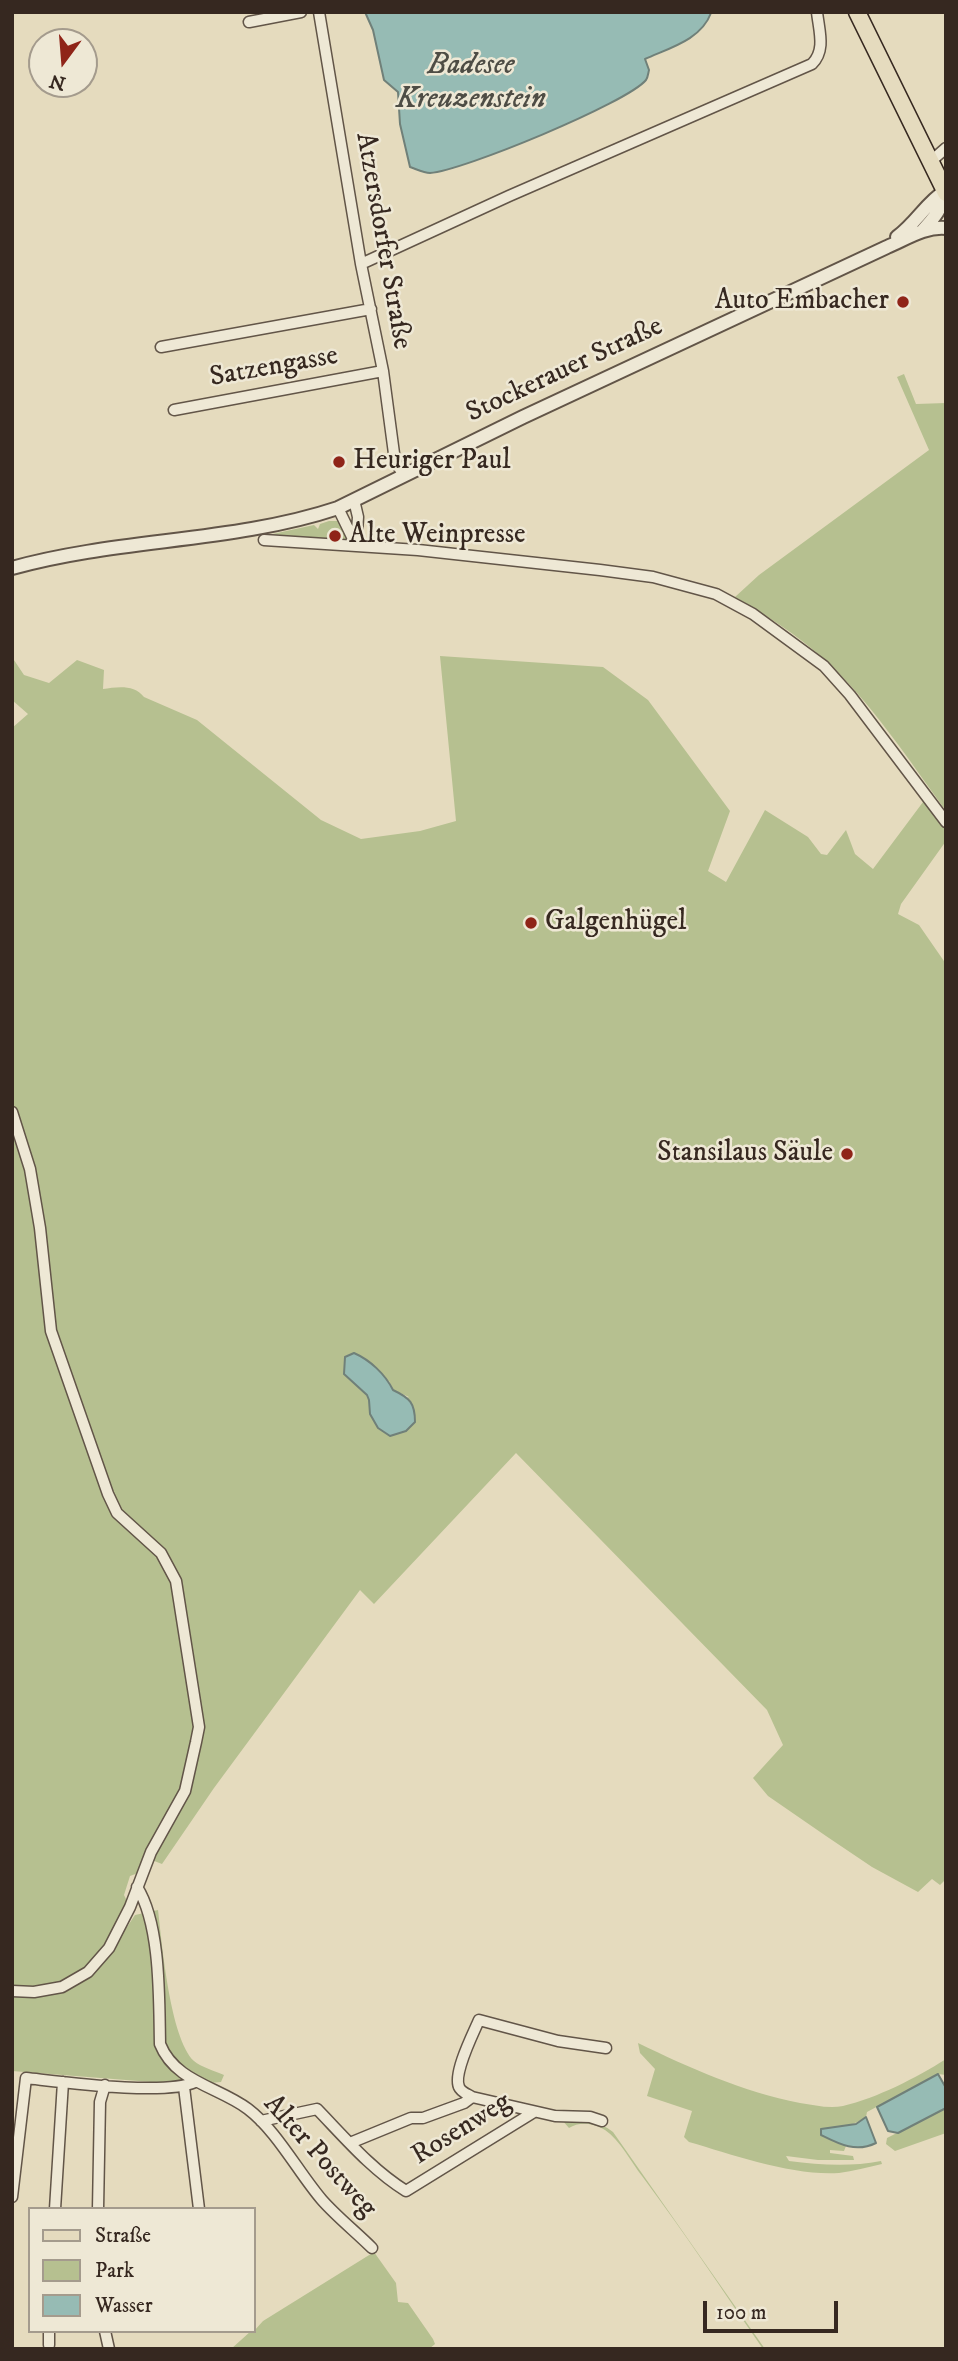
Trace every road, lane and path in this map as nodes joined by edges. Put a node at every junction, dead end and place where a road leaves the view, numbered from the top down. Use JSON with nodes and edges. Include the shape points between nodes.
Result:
{"nodes":[{"id":1,"x":301,"y":12,"type":"edge"},
{"id":2,"x":319,"y":12,"type":"edge"},
{"id":3,"x":817,"y":12,"type":"edge"},
{"id":4,"x":857,"y":12,"type":"edge"},
{"id":5,"x":249,"y":22,"type":"dead end"},
{"id":6,"x":946,"y":148,"type":"edge"},
{"id":7,"x":930,"y":162,"type":"junction"},
{"id":8,"x":945,"y":192,"type":"edge"},
{"id":9,"x":946,"y":228,"type":"edge"},
{"id":10,"x":922,"y":231,"type":"junction"},
{"id":11,"x":887,"y":247,"type":"junction"},
{"id":12,"x":361,"y":264,"type":"junction"},
{"id":13,"x":371,"y":309,"type":"junction"},
{"id":14,"x":161,"y":347,"type":"dead end"},
{"id":15,"x":383,"y":372,"type":"junction"},
{"id":16,"x":174,"y":410,"type":"dead end"},
{"id":17,"x":404,"y":476,"type":"junction"},
{"id":18,"x":354,"y":500,"type":"junction"},
{"id":19,"x":338,"y":508,"type":"junction"},
{"id":20,"x":264,"y":540,"type":"dead end"},
{"id":21,"x":356,"y":546,"type":"junction"},
{"id":22,"x":12,"y":568,"type":"edge"},
{"id":23,"x":946,"y":822,"type":"edge"},
{"id":24,"x":12,"y":1112,"type":"edge"},
{"id":25,"x":137,"y":1887,"type":"junction"},
{"id":26,"x":12,"y":1991,"type":"edge"},
{"id":27,"x":606,"y":2048,"type":"dead end"},
{"id":28,"x":62,"y":2082,"type":"junction"},
{"id":29,"x":195,"y":2082,"type":"junction"},
{"id":30,"x":105,"y":2085,"type":"junction"},
{"id":31,"x":184,"y":2087,"type":"junction"},
{"id":32,"x":472,"y":2097,"type":"junction"},
{"id":33,"x":534,"y":2112,"type":"junction"},
{"id":34,"x":261,"y":2121,"type":"junction"},
{"id":35,"x":602,"y":2121,"type":"dead end"},
{"id":36,"x":350,"y":2143,"type":"junction"},
{"id":37,"x":12,"y":2197,"type":"edge"},
{"id":38,"x":55,"y":2207,"type":"edge"},
{"id":39,"x":98,"y":2207,"type":"edge"},
{"id":40,"x":199,"y":2207,"type":"edge"},
{"id":41,"x":372,"y":2248,"type":"dead end"},
{"id":42,"x":49,"y":2333,"type":"edge"},
{"id":43,"x":49,"y":2344,"type":"dead end"}],
"edges":[{"from":1,"to":5,"type":"street"},
{"from":2,"to":12,"type":"street","name":"Atzersdorfer Straße"},
{"from":3,"to":12,"type":"street","via":[[822,48],[812,64]]},
{"from":4,"to":7,"type":"main road"},
{"from":6,"to":7,"type":"street"},
{"from":7,"to":8,"type":"main road"},
{"from":8,"to":10,"type":"street","name":"Stockerauer Straße","via":[[939,212]]},
{"from":8,"to":11,"type":"street","name":"Stockerauer Straße"},
{"from":9,"to":10,"type":"street","name":"Stockerauer Straße"},
{"from":10,"to":11,"type":"street","name":"Stockerauer Straße"},
{"from":11,"to":17,"type":"street","name":"Stockerauer Straße"},
{"from":12,"to":13,"type":"street","name":"Atzersdorfer Straße"},
{"from":13,"to":14,"type":"street"},
{"from":13,"to":15,"type":"street","name":"Atzersdorfer Straße"},
{"from":15,"to":16,"type":"street","name":"Satzengasse"},
{"from":15,"to":17,"type":"street","name":"Atzersdorfer Straße","via":[[395,461]]},
{"from":17,"to":18,"type":"street","name":"Stockerauer Straße"},
{"from":18,"to":19,"type":"street","name":"Stockerauer Straße"},
{"from":18,"to":21,"type":"street"},
{"from":19,"to":21,"type":"street"},
{"from":19,"to":22,"type":"street","name":"Stockerauer Straße","via":[[255,529],[82,552]]},
{"from":20,"to":21,"type":"street"},
{"from":21,"to":23,"type":"street","via":[[653,577],[730,600],[838,679]]},
{"from":24,"to":25,"type":"street","via":[[30,1169],[51,1331],[117,1513],[161,1553],[176,1581],[199,1727],[185,1791]]},
{"from":25,"to":26,"type":"street","via":[[109,1948],[88,1972],[62,1987]]},
{"from":25,"to":29,"type":"street","name":"Alter Postweg","via":[[153,1936],[160,2044],[168,2059]]},
{"from":27,"to":32,"type":"street","via":[[479,2020],[457,2084]]},
{"from":28,"to":30,"type":"street"},
{"from":28,"to":37,"type":"street","via":[[26,2078]]},
{"from":28,"to":38,"type":"street"},
{"from":29,"to":31,"type":"street"},
{"from":29,"to":34,"type":"street","name":"Alter Postweg","via":[[235,2100]]},
{"from":30,"to":31,"type":"street"},
{"from":30,"to":39,"type":"street","via":[[100,2102]]},
{"from":31,"to":40,"type":"street"},
{"from":32,"to":33,"type":"street"},
{"from":32,"to":36,"type":"street","name":"Rosenweg","via":[[464,2104],[411,2118]]},
{"from":33,"to":35,"type":"street"},
{"from":33,"to":36,"type":"street","name":"Rosenweg","via":[[406,2191]]},
{"from":34,"to":36,"type":"street","name":"Rosenweg","via":[[317,2109]]},
{"from":34,"to":41,"type":"street","name":"Alter Postweg","via":[[323,2201]]},
{"from":42,"to":43,"type":"street"}]}
